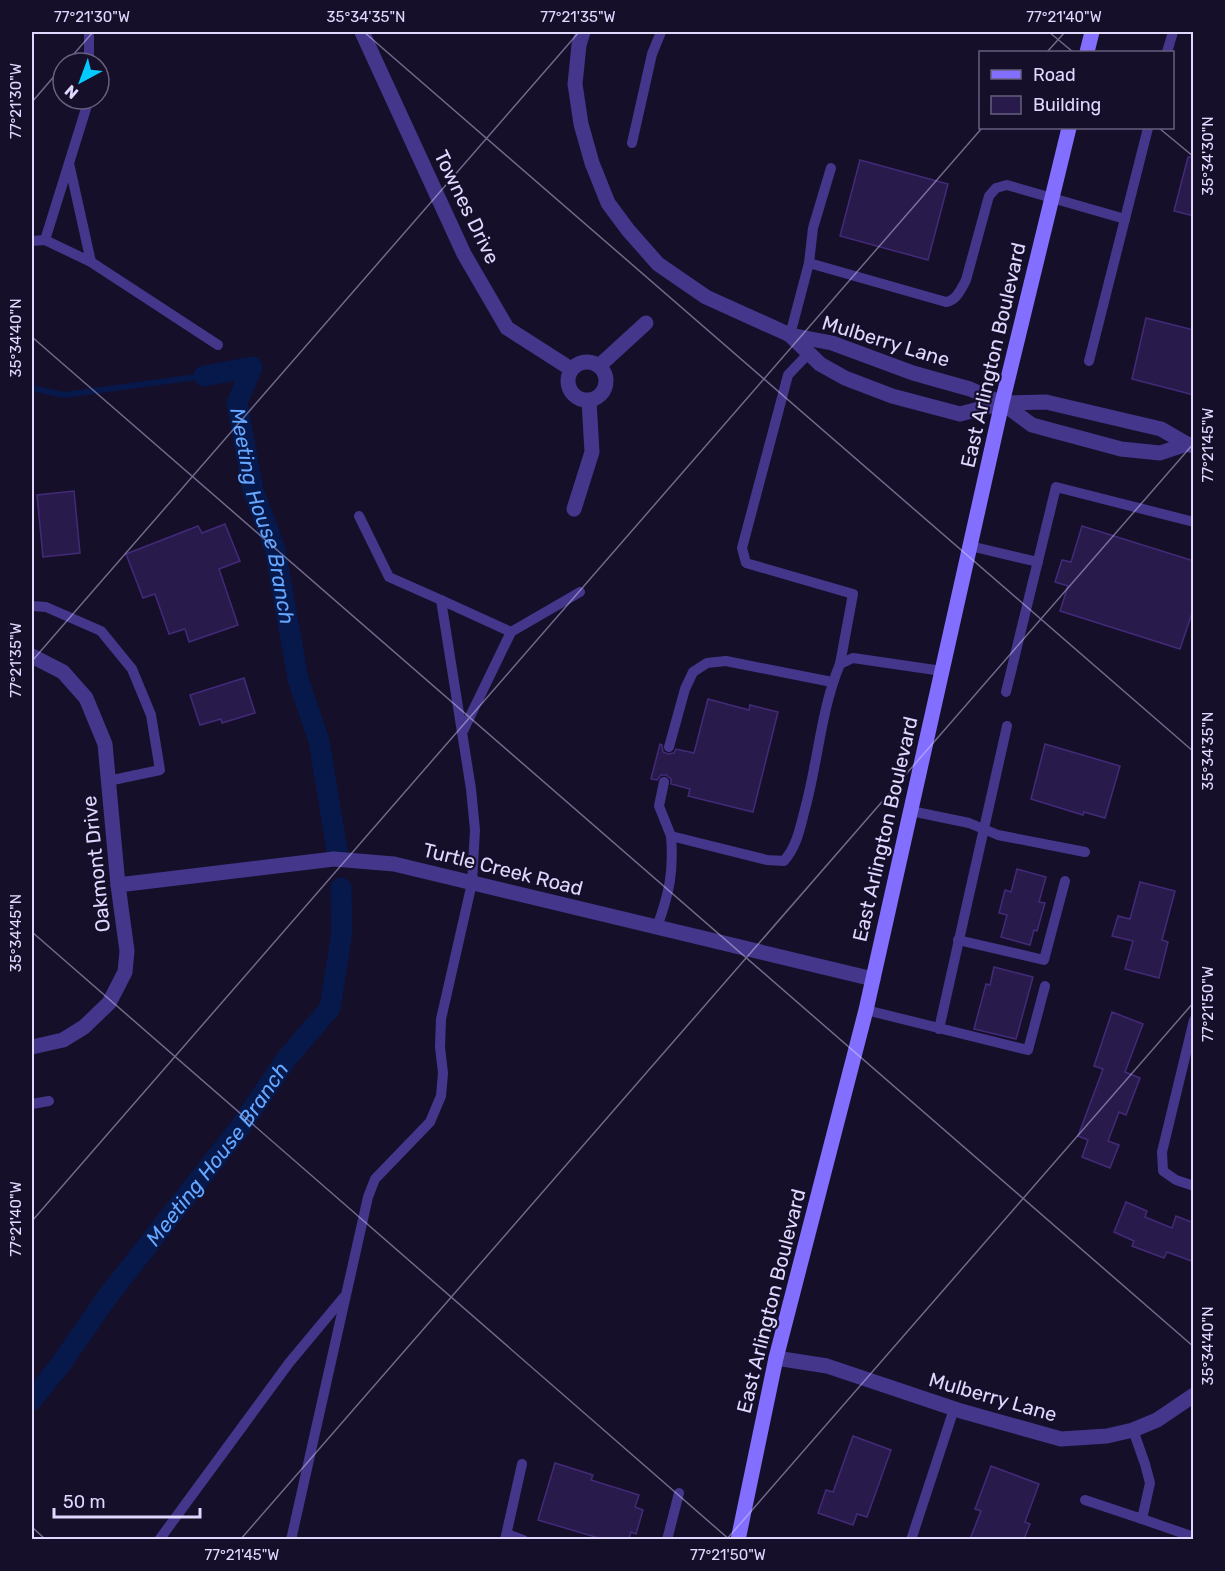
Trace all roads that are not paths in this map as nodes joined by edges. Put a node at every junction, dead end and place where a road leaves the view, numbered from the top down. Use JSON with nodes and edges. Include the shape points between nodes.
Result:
{"nodes":[{"id":1,"x":89,"y":32,"type":"edge"},
{"id":2,"x":362,"y":32,"type":"edge"},
{"id":3,"x":583,"y":32,"type":"edge"},
{"id":4,"x":661,"y":32,"type":"edge"},
{"id":5,"x":1092,"y":32,"type":"edge"},
{"id":6,"x":1173,"y":32,"type":"edge"},
{"id":7,"x":89,"y":51,"type":"edge"},
{"id":8,"x":1087,"y":51,"type":"edge"},
{"id":9,"x":1167,"y":51,"type":"edge"},
{"id":10,"x":85,"y":111,"type":"edge"},
{"id":11,"x":1069,"y":129,"type":"edge"},
{"id":12,"x":1148,"y":129,"type":"edge"},
{"id":13,"x":632,"y":143,"type":"dead end"},
{"id":14,"x":69,"y":163,"type":"junction"},
{"id":15,"x":831,"y":168,"type":"dead end"},
{"id":16,"x":1052,"y":199,"type":"junction"},
{"id":17,"x":1125,"y":219,"type":"junction"},
{"id":18,"x":45,"y":240,"type":"junction"},
{"id":19,"x":32,"y":241,"type":"edge"},
{"id":20,"x":91,"y":262,"type":"junction"},
{"id":21,"x":808,"y":263,"type":"junction"},
{"id":22,"x":646,"y":323,"type":"dead end"},
{"id":23,"x":790,"y":335,"type":"junction"},
{"id":24,"x":218,"y":345,"type":"dead end"},
{"id":25,"x":809,"y":353,"type":"junction"},
{"id":26,"x":1089,"y":361,"type":"dead end"},
{"id":27,"x":599,"y":366,"type":"junction"},
{"id":28,"x":571,"y":369,"type":"junction"},
{"id":29,"x":589,"y":401,"type":"junction"},
{"id":30,"x":1002,"y":404,"type":"junction"},
{"id":31,"x":1190,"y":445,"type":"edge"},
{"id":32,"x":574,"y":509,"type":"dead end"},
{"id":33,"x":359,"y":516,"type":"dead end"},
{"id":34,"x":1194,"y":522,"type":"edge"},
{"id":35,"x":970,"y":546,"type":"junction"},
{"id":36,"x":1038,"y":562,"type":"junction"},
{"id":37,"x":580,"y":592,"type":"dead end"},
{"id":38,"x":441,"y":600,"type":"junction"},
{"id":39,"x":32,"y":606,"type":"edge"},
{"id":40,"x":511,"y":632,"type":"junction"},
{"id":41,"x":32,"y":656,"type":"edge"},
{"id":42,"x":840,"y":664,"type":"junction"},
{"id":43,"x":942,"y":671,"type":"junction"},
{"id":44,"x":832,"y":682,"type":"junction"},
{"id":45,"x":1006,"y":692,"type":"dead end"},
{"id":46,"x":1007,"y":726,"type":"dead end"},
{"id":47,"x":463,"y":731,"type":"junction"},
{"id":48,"x":669,"y":747,"type":"dead end"},
{"id":49,"x":108,"y":781,"type":"junction"},
{"id":50,"x":663,"y":782,"type":"dead end"},
{"id":51,"x":911,"y":811,"type":"junction"},
{"id":52,"x":983,"y":828,"type":"junction"},
{"id":53,"x":671,"y":836,"type":"junction"},
{"id":54,"x":1085,"y":852,"type":"dead end"},
{"id":55,"x":1065,"y":881,"type":"dead end"},
{"id":56,"x":472,"y":883,"type":"junction"},
{"id":57,"x":117,"y":885,"type":"junction"},
{"id":58,"x":657,"y":927,"type":"junction"},
{"id":59,"x":958,"y":940,"type":"junction"},
{"id":60,"x":873,"y":979,"type":"junction"},
{"id":61,"x":1045,"y":986,"type":"dead end"},
{"id":62,"x":866,"y":1010,"type":"junction"},
{"id":63,"x":1194,"y":1020,"type":"edge"},
{"id":64,"x":939,"y":1029,"type":"junction"},
{"id":65,"x":32,"y":1047,"type":"edge"},
{"id":66,"x":49,"y":1101,"type":"dead end"},
{"id":67,"x":32,"y":1104,"type":"edge"},
{"id":68,"x":1194,"y":1186,"type":"edge"},
{"id":69,"x":346,"y":1294,"type":"junction"},
{"id":70,"x":776,"y":1358,"type":"junction"},
{"id":71,"x":1194,"y":1395,"type":"edge"},
{"id":72,"x":954,"y":1409,"type":"junction"},
{"id":73,"x":1132,"y":1430,"type":"junction"},
{"id":74,"x":522,"y":1464,"type":"dead end"},
{"id":75,"x":679,"y":1493,"type":"dead end"},
{"id":76,"x":1084,"y":1500,"type":"dead end"},
{"id":77,"x":1142,"y":1519,"type":"junction"},
{"id":78,"x":506,"y":1537,"type":"edge"},
{"id":79,"x":1194,"y":1537,"type":"edge"},
{"id":80,"x":159,"y":1539,"type":"edge"},
{"id":81,"x":291,"y":1539,"type":"edge"},
{"id":82,"x":523,"y":1539,"type":"edge"},
{"id":83,"x":667,"y":1539,"type":"edge"},
{"id":84,"x":738,"y":1539,"type":"edge"},
{"id":85,"x":911,"y":1539,"type":"edge"}],
"edges":[{"from":1,"to":7,"type":"lane"},
{"from":2,"to":28,"type":"street","name":"Townes Drive","via":[[464,254],[507,328]]},
{"from":3,"to":23,"type":"street","name":"Mulberry Lane","via":[[575,84],[581,124],[608,203],[658,264],[706,297]]},
{"from":4,"to":13,"type":"lane","via":[[652,54]]},
{"from":5,"to":8,"type":"main road"},
{"from":6,"to":9,"type":"lane"},
{"from":10,"to":14,"type":"lane"},
{"from":11,"to":16,"type":"main road","name":"East Arlington Boulevard"},
{"from":12,"to":17,"type":"lane"},
{"from":14,"to":18,"type":"lane"},
{"from":14,"to":20,"type":"lane"},
{"from":15,"to":21,"type":"lane","via":[[813,228]]},
{"from":16,"to":17,"type":"lane"},
{"from":16,"to":21,"type":"lane","via":[[1007,185],[996,188],[989,196],[966,280],[953,300],[946,302]]},
{"from":16,"to":30,"type":"main road","name":"East Arlington Boulevard"},
{"from":17,"to":26,"type":"lane"},
{"from":18,"to":19,"type":"lane"},
{"from":18,"to":20,"type":"lane"},
{"from":20,"to":24,"type":"lane"},
{"from":21,"to":23,"type":"lane"},
{"from":22,"to":27,"type":"street"},
{"from":23,"to":25,"type":"street","name":"Mulberry Lane"},
{"from":23,"to":30,"type":"street","name":"Mulberry Lane","via":[[832,343],[970,389]]},
{"from":25,"to":30,"type":"street","name":"Mulberry Lane","via":[[845,378],[892,396],[960,414]]},
{"from":25,"to":42,"type":"lane","via":[[788,375],[742,548],[746,563],[853,594]]},
{"from":27,"to":28,"type":"street","via":[[585,362]]},
{"from":27,"to":29,"type":"street","via":[[606,379],[602,393]]},
{"from":28,"to":29,"type":"street","via":[[567,384],[575,397]]},
{"from":29,"to":32,"type":"street","via":[[592,452]]},
{"from":30,"to":31,"type":"street","name":"Mulberry Lane","via":[[1046,402],[1161,429]]},
{"from":30,"to":31,"type":"street","name":"Mulberry Lane","via":[[1032,425],[1121,449],[1160,453]]},
{"from":30,"to":35,"type":"main road","name":"East Arlington Boulevard"},
{"from":33,"to":38,"type":"lane","via":[[389,577]]},
{"from":34,"to":36,"type":"lane","via":[[1056,487]]},
{"from":35,"to":36,"type":"lane"},
{"from":35,"to":43,"type":"main road","name":"East Arlington Boulevard"},
{"from":36,"to":45,"type":"lane"},
{"from":37,"to":40,"type":"lane"},
{"from":38,"to":40,"type":"lane"},
{"from":38,"to":47,"type":"lane"},
{"from":39,"to":49,"type":"lane","via":[[46,607],[101,631],[132,669],[151,715],[160,770]]},
{"from":40,"to":47,"type":"lane"},
{"from":41,"to":49,"type":"street","name":"Oakmont Drive","via":[[63,672],[86,698],[105,744]]},
{"from":42,"to":43,"type":"lane","via":[[853,658]]},
{"from":42,"to":44,"type":"lane"},
{"from":43,"to":51,"type":"main road","name":"East Arlington Boulevard"},
{"from":44,"to":48,"type":"lane","via":[[726,661],[707,663],[693,672],[685,689]]},
{"from":44,"to":53,"type":"lane","via":[[812,783],[796,841],[784,861]]},
{"from":46,"to":52,"type":"lane"},
{"from":47,"to":56,"type":"lane","via":[[475,830]]},
{"from":49,"to":57,"type":"street","name":"Oakmont Drive"},
{"from":50,"to":53,"type":"lane","via":[[659,806]]},
{"from":51,"to":52,"type":"lane"},
{"from":51,"to":60,"type":"main road","name":"East Arlington Boulevard"},
{"from":52,"to":54,"type":"lane","via":[[998,835]]},
{"from":52,"to":59,"type":"lane"},
{"from":53,"to":58,"type":"lane","via":[[670,891]]},
{"from":55,"to":59,"type":"lane","via":[[1044,960]]},
{"from":56,"to":57,"type":"street","name":"Turtle Creek Road","via":[[394,864],[334,859]]},
{"from":56,"to":58,"type":"street","name":"Turtle Creek Road"},
{"from":56,"to":69,"type":"lane","via":[[441,1019],[441,1096],[430,1122],[375,1179]]},
{"from":57,"to":65,"type":"street","name":"Oakmont Drive","via":[[126,951],[120,983],[109,1003],[84,1027],[63,1040]]},
{"from":58,"to":60,"type":"street","name":"Turtle Creek Road"},
{"from":59,"to":64,"type":"lane"},
{"from":60,"to":62,"type":"main road","name":"East Arlington Boulevard"},
{"from":61,"to":64,"type":"lane","via":[[1028,1050]]},
{"from":62,"to":64,"type":"lane"},
{"from":62,"to":70,"type":"main road","name":"East Arlington Boulevard"},
{"from":63,"to":68,"type":"lane","via":[[1162,1152],[1163,1171]]},
{"from":66,"to":67,"type":"lane"},
{"from":69,"to":80,"type":"lane","via":[[289,1363]]},
{"from":69,"to":81,"type":"lane"},
{"from":70,"to":72,"type":"street","name":"Mulberry Lane","via":[[827,1366]]},
{"from":70,"to":84,"type":"main road","name":"East Arlington Boulevard"},
{"from":71,"to":73,"type":"street","name":"Mulberry Lane","via":[[1157,1420]]},
{"from":72,"to":73,"type":"street","name":"Mulberry Lane","via":[[1061,1439]]},
{"from":72,"to":85,"type":"lane"},
{"from":73,"to":77,"type":"lane","via":[[1149,1483]]},
{"from":74,"to":78,"type":"lane"},
{"from":75,"to":83,"type":"lane"},
{"from":76,"to":77,"type":"lane"},
{"from":77,"to":79,"type":"lane"},
{"from":78,"to":82,"type":"lane"}]}
